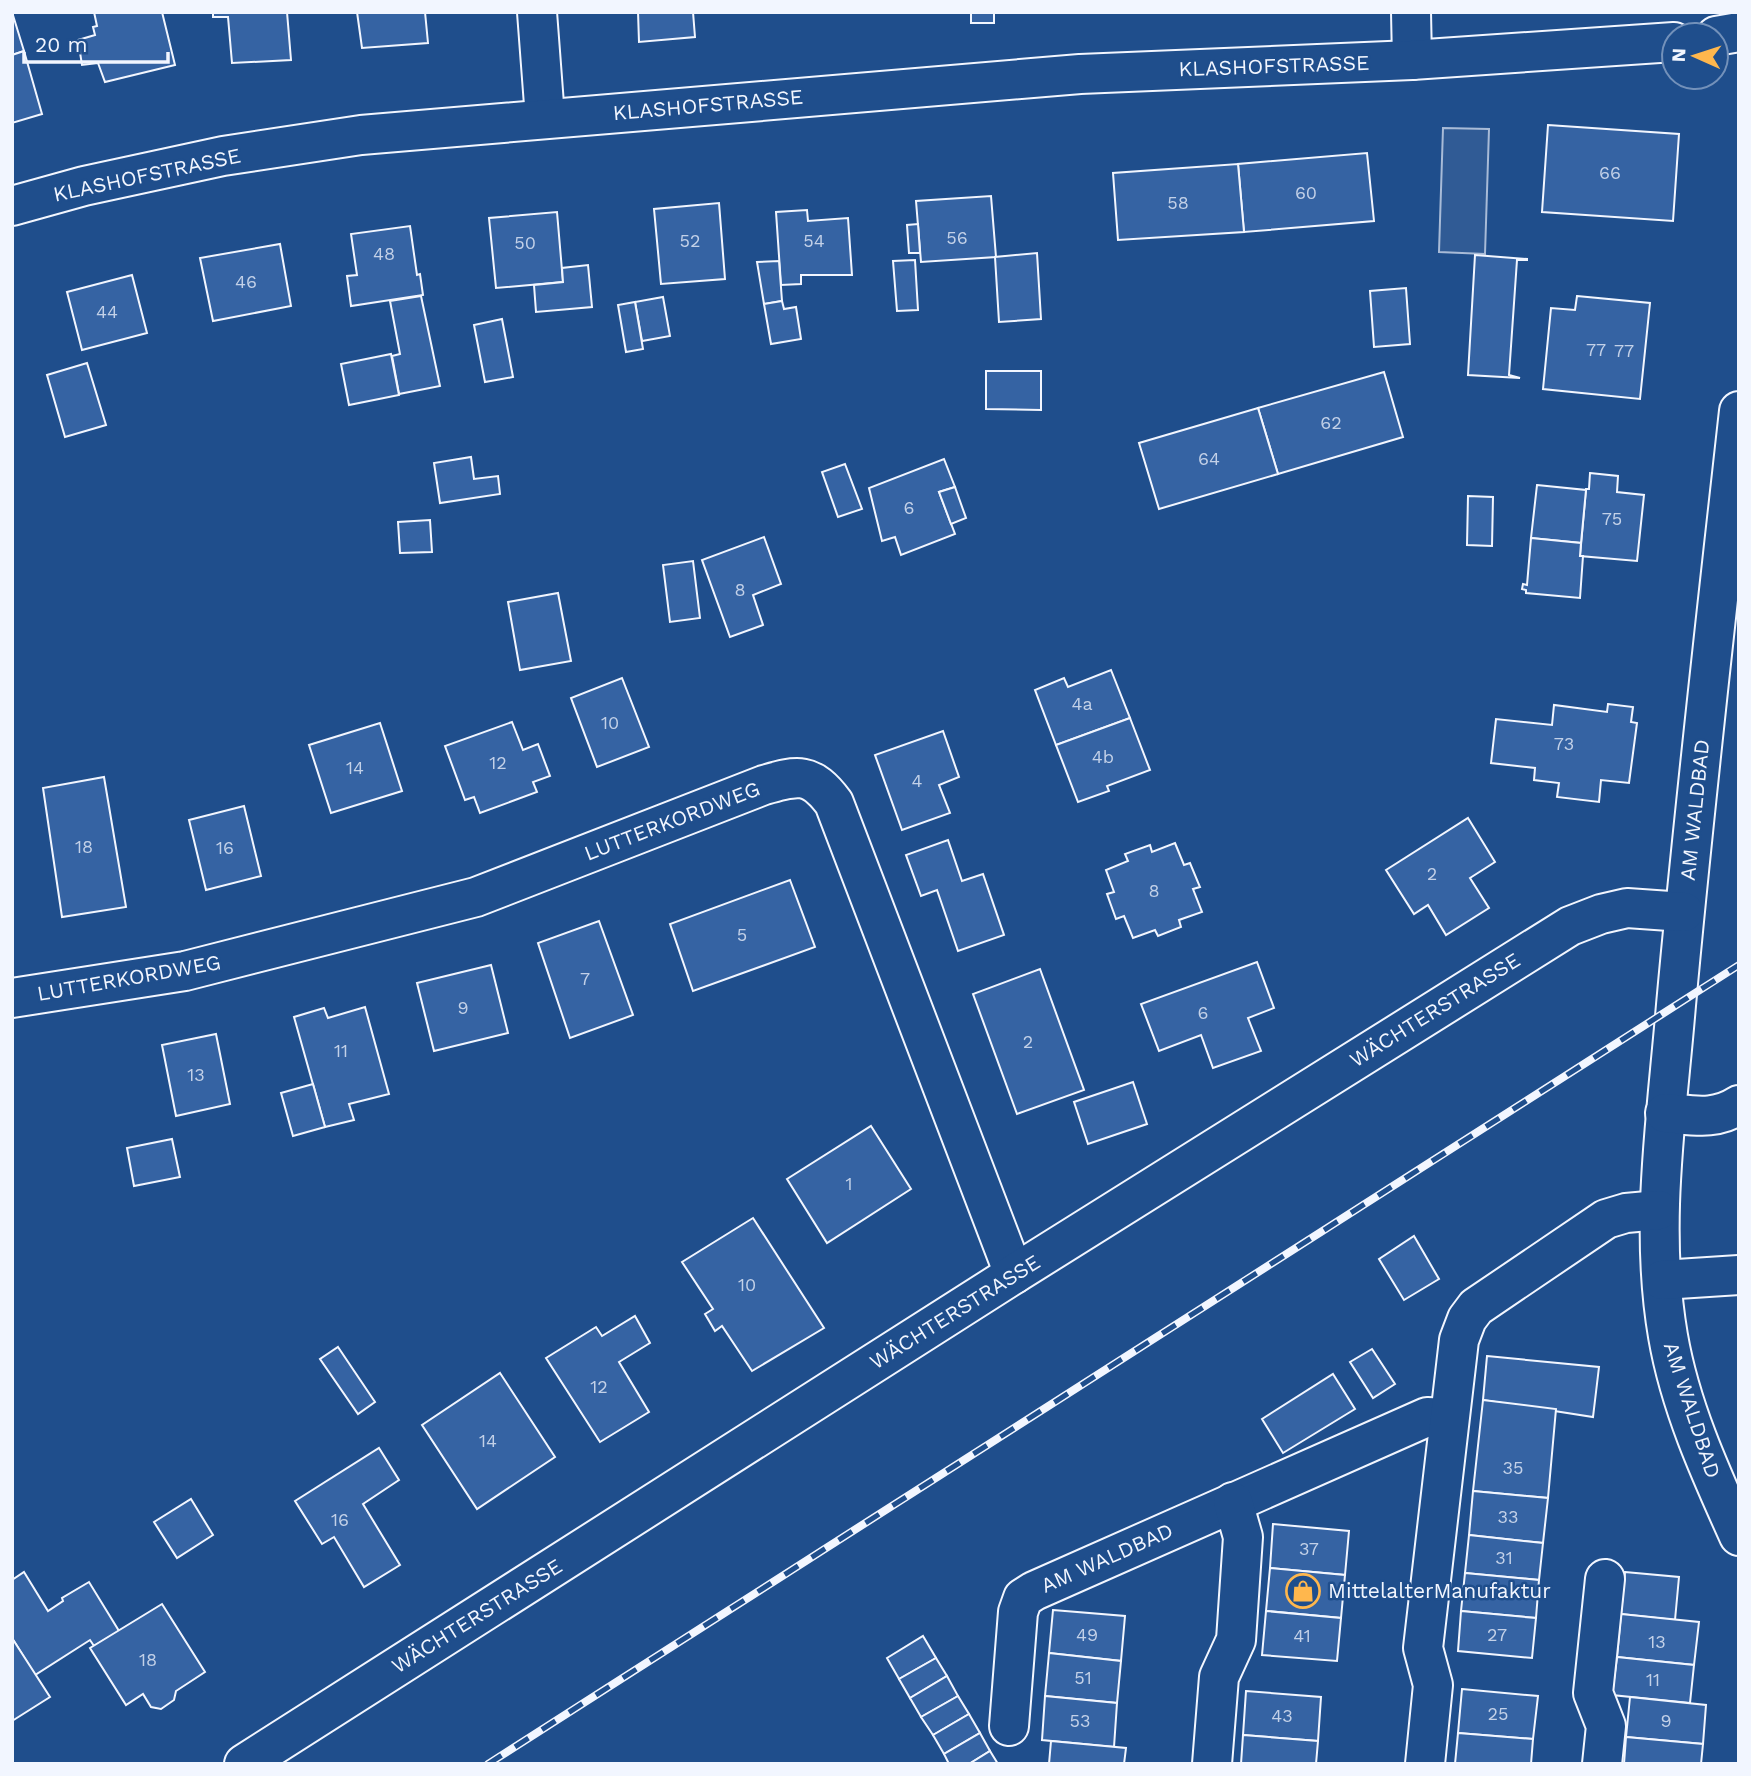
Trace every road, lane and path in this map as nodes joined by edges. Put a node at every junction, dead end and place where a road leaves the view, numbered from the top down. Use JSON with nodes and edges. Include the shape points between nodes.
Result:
{"nodes":[{"id":1,"x":537,"y":12,"type":"edge"},
{"id":2,"x":1411,"y":12,"type":"edge"},
{"id":3,"x":1660,"y":43,"type":"edge"},
{"id":4,"x":1412,"y":60,"type":"junction"},
{"id":5,"x":545,"y":118,"type":"junction"},
{"id":6,"x":12,"y":206,"type":"edge"},
{"id":7,"x":1739,"y":411,"type":"edge"},
{"id":8,"x":1684,"y":912,"type":"junction"},
{"id":9,"x":12,"y":998,"type":"edge"},
{"id":10,"x":1739,"y":1105,"type":"edge"},
{"id":11,"x":1665,"y":1113,"type":"junction"},
{"id":12,"x":1658,"y":1210,"type":"junction"},
{"id":13,"x":1014,"y":1274,"type":"junction"},
{"id":14,"x":1739,"y":1275,"type":"edge"},
{"id":15,"x":1662,"y":1280,"type":"junction"},
{"id":16,"x":1448,"y":1418,"type":"junction"},
{"id":17,"x":1233,"y":1502,"type":"junction"},
{"id":18,"x":1739,"y":1536,"type":"edge"},
{"id":19,"x":1605,"y":1579,"type":"dead end"},
{"id":20,"x":1009,"y":1726,"type":"dead end"},
{"id":21,"x":244,"y":1764,"type":"edge"},
{"id":22,"x":1212,"y":1764,"type":"edge"},
{"id":23,"x":1425,"y":1764,"type":"edge"},
{"id":24,"x":1602,"y":1764,"type":"edge"}],
"edges":[{"from":1,"to":5,"type":"street"},
{"from":2,"to":4,"type":"street"},
{"from":3,"to":4,"type":"street","name":"KLASHOFSTRASSE"},
{"from":4,"to":5,"type":"street","name":"KLASHOFSTRASSE","via":[[1080,74]]},
{"from":5,"to":6,"type":"street","name":"KLASHOFSTRASSE","via":[[361,135],[223,156]]},
{"from":7,"to":8,"type":"street","name":"AM WALDBAD"},
{"from":8,"to":11,"type":"street","name":"AM WALDBAD"},
{"from":8,"to":13,"type":"street","name":"WÄCHTERSTRASSE","via":[[1627,908],[1570,926]]},
{"from":9,"to":13,"type":"street","name":"LUTTERKORDWEG","via":[[185,971],[476,897],[764,785],[789,777],[808,778],[834,803]]},
{"from":10,"to":11,"type":"street","via":[[1712,1117]]},
{"from":11,"to":12,"type":"street","name":"AM WALDBAD"},
{"from":12,"to":15,"type":"street","name":"AM WALDBAD"},
{"from":12,"to":16,"type":"street","via":[[1606,1219],[1476,1307],[1459,1340]]},
{"from":13,"to":21,"type":"street","name":"WÄCHTERSTRASSE"},
{"from":14,"to":15,"type":"street"},
{"from":15,"to":18,"type":"street","name":"AM WALDBAD","via":[[1668,1336],[1682,1392],[1710,1473]]},
{"from":16,"to":17,"type":"street","name":"AM WALDBAD","via":[[1427,1417]]},
{"from":16,"to":23,"type":"street","via":[[1423,1648],[1433,1685]]},
{"from":17,"to":20,"type":"street","name":"AM WALDBAD","via":[[1023,1598]]},
{"from":17,"to":22,"type":"street","via":[[1243,1537],[1236,1640],[1219,1677]]},
{"from":19,"to":24,"type":"street","via":[[1593,1693],[1606,1726]]}]}
